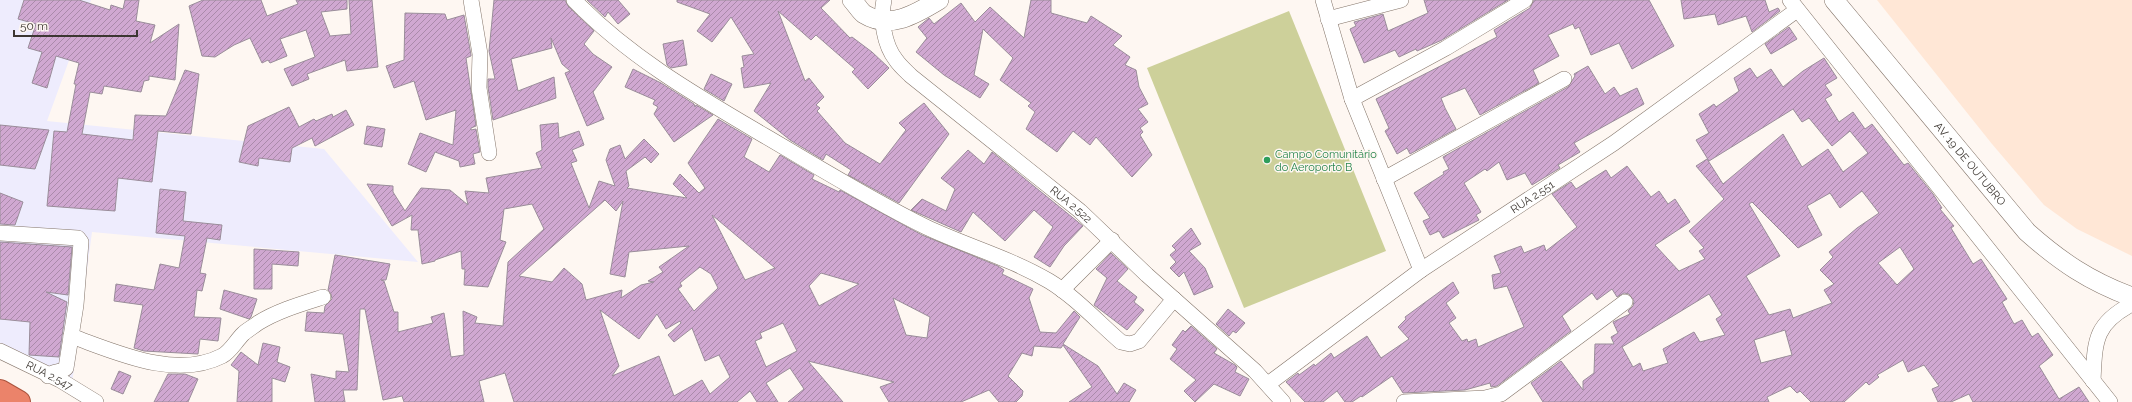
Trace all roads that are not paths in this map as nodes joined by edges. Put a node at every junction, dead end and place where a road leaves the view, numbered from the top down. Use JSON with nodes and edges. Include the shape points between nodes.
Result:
{"nodes":[{"id":1,"x":471,"y":0,"type":"edge"},
{"id":2,"x":574,"y":0,"type":"edge"},
{"id":3,"x":852,"y":0,"type":"edge"},
{"id":4,"x":884,"y":0,"type":"edge"},
{"id":5,"x":939,"y":0,"type":"edge"},
{"id":6,"x":1323,"y":0,"type":"edge"},
{"id":7,"x":1402,"y":0,"type":"edge"},
{"id":8,"x":1525,"y":0,"type":"edge"},
{"id":9,"x":1834,"y":0,"type":"edge"},
{"id":10,"x":1794,"y":5,"type":"edge"},
{"id":11,"x":1328,"y":19,"type":"junction"},
{"id":12,"x":884,"y":22,"type":"junction"},
{"id":13,"x":1564,"y":79,"type":"dead end"},
{"id":14,"x":1352,"y":99,"type":"junction"},
{"id":15,"x":489,"y":153,"type":"dead end"},
{"id":16,"x":1384,"y":179,"type":"junction"},
{"id":17,"x":0,"y":233,"type":"edge"},
{"id":18,"x":1112,"y":240,"type":"junction"},
{"id":19,"x":1421,"y":270,"type":"junction"},
{"id":20,"x":1062,"y":290,"type":"junction"},
{"id":21,"x":323,"y":297,"type":"dead end"},
{"id":22,"x":2132,"y":297,"type":"edge"},
{"id":23,"x":1174,"y":299,"type":"junction"},
{"id":24,"x":1625,"y":302,"type":"dead end"},
{"id":25,"x":2132,"y":304,"type":"edge"},
{"id":26,"x":71,"y":336,"type":"junction"},
{"id":27,"x":0,"y":351,"type":"edge"},
{"id":28,"x":48,"y":376,"type":"junction"},
{"id":29,"x":2093,"y":381,"type":"junction"},
{"id":30,"x":1268,"y":384,"type":"junction"},
{"id":31,"x":0,"y":391,"type":"edge"},
{"id":32,"x":19,"y":402,"type":"edge"},
{"id":33,"x":96,"y":402,"type":"edge"},
{"id":34,"x":1283,"y":402,"type":"edge"},
{"id":35,"x":1404,"y":402,"type":"edge"},
{"id":36,"x":2110,"y":402,"type":"edge"}],
"edges":[{"from":1,"to":15,"type":"street","via":[[480,54],[479,88]]},
{"from":2,"to":20,"type":"street","via":[[617,40],[694,95],[847,185],[926,227],[1028,270]]},
{"from":3,"to":12,"type":"street","via":[[863,14]]},
{"from":4,"to":12,"type":"street","name":"RUA 2.522"},
{"from":5,"to":12,"type":"street","via":[[912,16]]},
{"from":6,"to":11,"type":"street"},
{"from":7,"to":11,"type":"street"},
{"from":8,"to":14,"type":"street","via":[[1446,48]]},
{"from":9,"to":22,"type":"street","name":"AV. 19 DE OUTUBRO","via":[[2027,232],[2055,257],[2082,275]]},
{"from":10,"to":19,"type":"street","name":"RUA 2.551","via":[[1614,143]]},
{"from":10,"to":29,"type":"street"},
{"from":11,"to":14,"type":"street"},
{"from":12,"to":18,"type":"street","name":"RUA 2.522","via":[[888,46],[896,61],[911,76],[1080,211]]},
{"from":13,"to":16,"type":"street"},
{"from":14,"to":16,"type":"street"},
{"from":16,"to":19,"type":"street"},
{"from":17,"to":26,"type":"street","via":[[80,240],[82,245]]},
{"from":18,"to":20,"type":"street"},
{"from":18,"to":23,"type":"street","name":"RUA 2.522"},
{"from":19,"to":30,"type":"street","name":"RUA 2.551"},
{"from":20,"to":23,"type":"street","via":[[1121,342],[1130,344],[1139,340]]},
{"from":21,"to":26,"type":"street","via":[[259,322],[223,355],[210,361],[186,365],[125,356]]},
{"from":23,"to":30,"type":"street","name":"RUA 2.522"},
{"from":24,"to":35,"type":"street","via":[[1501,394],[1485,398]]},
{"from":25,"to":29,"type":"street","via":[[2116,312],[2103,326],[2095,343]]},
{"from":26,"to":28,"type":"street","via":[[66,368]]},
{"from":27,"to":28,"type":"street","name":"RUA 2.547"},
{"from":28,"to":33,"type":"street","name":"RUA 2.547"},
{"from":29,"to":36,"type":"street"},
{"from":30,"to":34,"type":"street","name":"RUA 2.522"},
{"from":31,"to":32,"type":"highway"}]}
